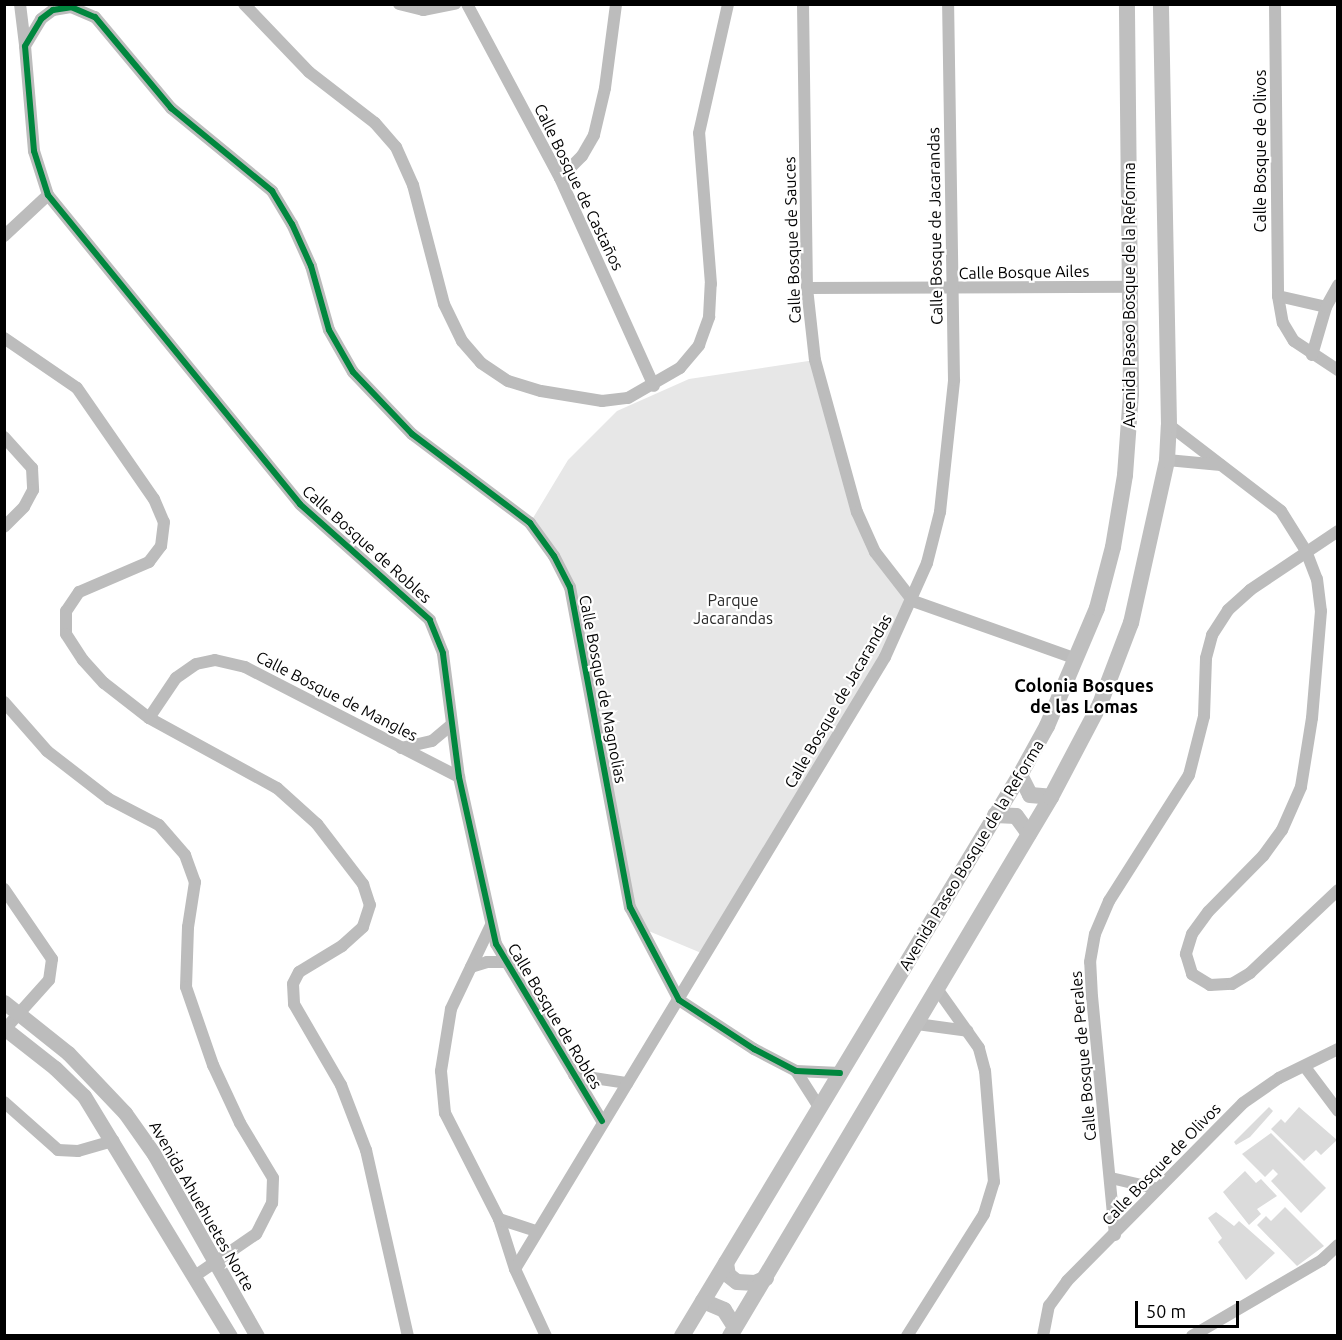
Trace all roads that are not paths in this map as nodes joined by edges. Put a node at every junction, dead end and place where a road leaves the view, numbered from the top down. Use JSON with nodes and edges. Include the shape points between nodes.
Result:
{"nodes":[{"id":1,"x":20,"y":4,"type":"edge"},
{"id":2,"x":87,"y":4,"type":"edge"},
{"id":3,"x":244,"y":4,"type":"edge"},
{"id":4,"x":399,"y":4,"type":"edge"},
{"id":5,"x":455,"y":4,"type":"edge"},
{"id":6,"x":467,"y":4,"type":"edge"},
{"id":7,"x":616,"y":4,"type":"edge"},
{"id":8,"x":728,"y":4,"type":"edge"},
{"id":9,"x":803,"y":4,"type":"edge"},
{"id":10,"x":948,"y":4,"type":"edge"},
{"id":11,"x":1127,"y":4,"type":"edge"},
{"id":12,"x":1161,"y":4,"type":"edge"},
{"id":13,"x":1275,"y":4,"type":"edge"},
{"id":14,"x":54,"y":7,"type":"edge"},
{"id":15,"x":95,"y":17,"type":"junction"},
{"id":16,"x":25,"y":46,"type":"junction"},
{"id":17,"x":560,"y":177,"type":"junction"},
{"id":18,"x":48,"y":195,"type":"junction"},
{"id":19,"x":4,"y":236,"type":"edge"},
{"id":20,"x":1338,"y":285,"type":"edge"},
{"id":21,"x":1132,"y":287,"type":"junction"},
{"id":22,"x":807,"y":288,"type":"junction"},
{"id":23,"x":951,"y":289,"type":"junction"},
{"id":24,"x":1278,"y":296,"type":"junction"},
{"id":25,"x":1326,"y":307,"type":"junction"},
{"id":26,"x":4,"y":338,"type":"edge"},
{"id":27,"x":1312,"y":355,"type":"junction"},
{"id":28,"x":1338,"y":370,"type":"edge"},
{"id":29,"x":654,"y":386,"type":"junction"},
{"id":30,"x":1169,"y":425,"type":"junction"},
{"id":31,"x":4,"y":438,"type":"edge"},
{"id":32,"x":1167,"y":460,"type":"junction"},
{"id":33,"x":1222,"y":465,"type":"junction"},
{"id":34,"x":4,"y":527,"type":"edge"},
{"id":35,"x":1338,"y":531,"type":"edge"},
{"id":36,"x":1306,"y":551,"type":"junction"},
{"id":37,"x":913,"y":601,"type":"junction"},
{"id":38,"x":1077,"y":659,"type":"junction"},
{"id":39,"x":4,"y":702,"type":"edge"},
{"id":40,"x":149,"y":718,"type":"junction"},
{"id":41,"x":452,"y":724,"type":"junction"},
{"id":42,"x":401,"y":748,"type":"junction"},
{"id":43,"x":1020,"y":775,"type":"junction"},
{"id":44,"x":459,"y":777,"type":"junction"},
{"id":45,"x":1051,"y":797,"type":"junction"},
{"id":46,"x":995,"y":815,"type":"junction"},
{"id":47,"x":1029,"y":834,"type":"junction"},
{"id":48,"x":4,"y":888,"type":"edge"},
{"id":49,"x":1338,"y":890,"type":"edge"},
{"id":50,"x":491,"y":925,"type":"junction"},
{"id":51,"x":507,"y":962,"type":"junction"},
{"id":52,"x":471,"y":967,"type":"junction"},
{"id":53,"x":937,"y":989,"type":"junction"},
{"id":54,"x":679,"y":1000,"type":"junction"},
{"id":55,"x":4,"y":1002,"type":"edge"},
{"id":56,"x":20,"y":1012,"type":"junction"},
{"id":57,"x":917,"y":1024,"type":"junction"},
{"id":58,"x":5,"y":1029,"type":"edge"},
{"id":59,"x":968,"y":1031,"type":"junction"},
{"id":60,"x":1338,"y":1049,"type":"edge"},
{"id":61,"x":1305,"y":1067,"type":"junction"},
{"id":62,"x":796,"y":1071,"type":"junction"},
{"id":63,"x":840,"y":1073,"type":"junction"},
{"id":64,"x":574,"y":1075,"type":"junction"},
{"id":65,"x":627,"y":1083,"type":"junction"},
{"id":66,"x":4,"y":1102,"type":"edge"},
{"id":67,"x":819,"y":1107,"type":"junction"},
{"id":68,"x":1338,"y":1111,"type":"edge"},
{"id":69,"x":602,"y":1121,"type":"junction"},
{"id":70,"x":114,"y":1141,"type":"junction"},
{"id":71,"x":1111,"y":1178,"type":"junction"},
{"id":72,"x":1158,"y":1189,"type":"junction"},
{"id":73,"x":500,"y":1219,"type":"junction"},
{"id":74,"x":537,"y":1231,"type":"junction"},
{"id":75,"x":1115,"y":1235,"type":"junction"},
{"id":76,"x":1338,"y":1245,"type":"edge"},
{"id":77,"x":726,"y":1263,"type":"junction"},
{"id":78,"x":215,"y":1264,"type":"junction"},
{"id":79,"x":515,"y":1269,"type":"junction"},
{"id":80,"x":195,"y":1276,"type":"junction"},
{"id":81,"x":766,"y":1278,"type":"junction"},
{"id":82,"x":703,"y":1301,"type":"junction"},
{"id":83,"x":734,"y":1333,"type":"edge"},
{"id":84,"x":230,"y":1335,"type":"edge"},
{"id":85,"x":257,"y":1335,"type":"edge"},
{"id":86,"x":408,"y":1335,"type":"edge"},
{"id":87,"x":546,"y":1335,"type":"edge"},
{"id":88,"x":682,"y":1335,"type":"edge"},
{"id":89,"x":907,"y":1335,"type":"edge"},
{"id":90,"x":1043,"y":1335,"type":"edge"},
{"id":91,"x":1192,"y":1335,"type":"edge"}],
"edges":[{"from":1,"to":16,"type":"street","name":"Calle Bosque de Robles"},
{"from":2,"to":15,"type":"street"},
{"from":3,"to":29,"type":"street","via":[[309,72],[375,123],[396,147],[413,185],[444,304],[462,341],[481,363],[508,381],[541,392],[602,401],[628,398]]},
{"from":4,"to":5,"type":"street","via":[[423,10]]},
{"from":6,"to":17,"type":"street","name":"Calle Bosque de Castaños"},
{"from":7,"to":17,"type":"street","via":[[605,88],[594,135],[582,156]]},
{"from":8,"to":29,"type":"street","via":[[699,133],[711,285],[709,317],[699,345],[680,368]]},
{"from":9,"to":22,"type":"street","name":"Calle Bosque de Sauces"},
{"from":10,"to":23,"type":"street","name":"Calle Bosque de Jacarandas"},
{"from":11,"to":21,"type":"main road","name":"Avenida Paseo Bosque de la Reforma"},
{"from":12,"to":30,"type":"main road"},
{"from":13,"to":24,"type":"street","name":"Calle Bosque de Olivos"},
{"from":14,"to":15,"type":"street","via":[[83,10]]},
{"from":14,"to":16,"type":"street","via":[[37,24]]},
{"from":15,"to":54,"type":"street","name":"Calle Bosque de Magnolias","via":[[171,108],[272,191],[311,266],[329,330],[353,372],[412,434],[530,523],[554,556],[570,587],[630,907]]},
{"from":16,"to":18,"type":"street","name":"Calle Bosque de Robles","via":[[34,151]]},
{"from":17,"to":29,"type":"street","name":"Calle Bosque de Castaños"},
{"from":18,"to":19,"type":"street"},
{"from":18,"to":41,"type":"street","name":"Calle Bosque de Robles","via":[[300,504],[430,620],[443,653]]},
{"from":20,"to":25,"type":"street"},
{"from":21,"to":23,"type":"street","name":"Calle Bosque Ailes"},
{"from":21,"to":38,"type":"main road","name":"Avenida Paseo Bosque de la Reforma","via":[[1125,475],[1113,547]]},
{"from":22,"to":23,"type":"street","name":"Calle Bosque Ailes"},
{"from":22,"to":37,"type":"street","name":"Calle Bosque de Sauces","via":[[815,360],[857,512],[875,552]]},
{"from":23,"to":37,"type":"street","name":"Calle Bosque de Jacarandas","via":[[954,380],[948,459],[940,512]]},
{"from":24,"to":25,"type":"street"},
{"from":24,"to":27,"type":"street","name":"Calle Bosque de Olivos","via":[[1283,323],[1294,340]]},
{"from":25,"to":27,"type":"street"},
{"from":26,"to":40,"type":"street","via":[[77,388],[154,499],[164,522],[161,546],[149,562],[80,592],[66,611],[66,634],[83,660]]},
{"from":27,"to":28,"type":"street","name":"Calle Bosque de Olivos"},
{"from":30,"to":32,"type":"main road"},
{"from":30,"to":33,"type":"street"},
{"from":31,"to":34,"type":"street","via":[[32,468],[33,490],[24,507]]},
{"from":32,"to":33,"type":"street"},
{"from":32,"to":45,"type":"main road","via":[[1131,623],[1095,714]]},
{"from":33,"to":36,"type":"street","via":[[1281,512]]},
{"from":35,"to":36,"type":"street","name":"Calle Bosque de Perales"},
{"from":36,"to":49,"type":"street","via":[[1317,579],[1321,611],[1312,718],[1301,787],[1282,830],[1263,856],[1192,934],[1186,954],[1192,974],[1210,985],[1232,984],[1250,973]]},
{"from":36,"to":71,"type":"street","name":"Calle Bosque de Perales","via":[[1250,590],[1228,610],[1212,635],[1206,658],[1199,744],[1189,774],[1109,901],[1095,934],[1092,985]]},
{"from":37,"to":38,"type":"street"},
{"from":37,"to":54,"type":"street","name":"Calle Bosque de Jacarandas","via":[[885,657]]},
{"from":38,"to":43,"type":"main road","name":"Avenida Paseo Bosque de la Reforma"},
{"from":39,"to":78,"type":"street","via":[[47,752],[109,799],[159,825],[185,855],[195,882],[188,927],[186,987],[213,1065],[240,1123],[273,1178],[272,1203],[265,1222],[256,1234]]},
{"from":40,"to":42,"type":"street","name":"Calle Bosque de Mangles","via":[[176,678],[196,664],[215,660],[245,667]]},
{"from":40,"to":86,"type":"street","via":[[277,788],[317,824],[363,884],[370,905],[363,927],[342,946],[299,972],[293,984],[294,1004],[341,1085],[366,1150]]},
{"from":41,"to":42,"type":"street","via":[[432,741]]},
{"from":41,"to":44,"type":"street","name":"Calle Bosque de Robles"},
{"from":42,"to":44,"type":"street","name":"Calle Bosque de Mangles"},
{"from":43,"to":45,"type":"main road","via":[[1030,795]]},
{"from":43,"to":46,"type":"main road","name":"Avenida Paseo Bosque de la Reforma"},
{"from":44,"to":50,"type":"street","name":"Calle Bosque de Robles"},
{"from":45,"to":47,"type":"main road"},
{"from":46,"to":47,"type":"main road","via":[[1016,816]]},
{"from":46,"to":63,"type":"main road","name":"Avenida Paseo Bosque de la Reforma"},
{"from":47,"to":53,"type":"main road"},
{"from":48,"to":56,"type":"street","via":[[52,958],[49,980]]},
{"from":50,"to":51,"type":"street","name":"Calle Bosque de Robles"},
{"from":50,"to":52,"type":"street"},
{"from":51,"to":52,"type":"street"},
{"from":51,"to":64,"type":"street","name":"Calle Bosque de Robles"},
{"from":52,"to":73,"type":"street","via":[[451,1009],[441,1071],[446,1113]]},
{"from":53,"to":57,"type":"main road"},
{"from":53,"to":59,"type":"street"},
{"from":54,"to":62,"type":"street","name":"Calle Bosque de Magnolias"},
{"from":54,"to":65,"type":"street","name":"Calle Bosque de Jacarandas"},
{"from":55,"to":56,"type":"street","name":"Avenida Ahuehuetes Norte"},
{"from":56,"to":58,"type":"street"},
{"from":56,"to":78,"type":"street","name":"Avenida Ahuehuetes Norte","via":[[76,1060],[125,1113],[154,1154]]},
{"from":57,"to":59,"type":"street"},
{"from":57,"to":81,"type":"main road"},
{"from":58,"to":70,"type":"street","via":[[56,1068],[84,1096]]},
{"from":59,"to":89,"type":"street","via":[[979,1048],[986,1071],[994,1182],[984,1214]]},
{"from":60,"to":61,"type":"street","name":"Calle Bosque de Olivos"},
{"from":61,"to":68,"type":"street"},
{"from":61,"to":72,"type":"street","name":"Calle Bosque de Olivos","via":[[1279,1078],[1243,1103]]},
{"from":62,"to":63,"type":"street","name":"Calle Bosque de Magnolias"},
{"from":62,"to":67,"type":"street","name":"Calle Bosque de Magnolias"},
{"from":63,"to":67,"type":"main road","name":"Avenida Paseo Bosque de la Reforma"},
{"from":64,"to":65,"type":"street","name":"Calle Bosque de Robles"},
{"from":64,"to":69,"type":"street","name":"Calle Bosque de Robles"},
{"from":65,"to":69,"type":"street","name":"Calle Bosque de Jacarandas"},
{"from":66,"to":70,"type":"street","via":[[58,1150],[78,1151]]},
{"from":67,"to":77,"type":"main road","name":"Avenida Paseo Bosque de la Reforma"},
{"from":69,"to":74,"type":"street","name":"Calle Bosque de Jacarandas"},
{"from":70,"to":80,"type":"street"},
{"from":71,"to":72,"type":"street"},
{"from":71,"to":75,"type":"street","name":"Calle Bosque de Perales"},
{"from":72,"to":75,"type":"street","name":"Calle Bosque de Olivos"},
{"from":73,"to":74,"type":"street"},
{"from":73,"to":79,"type":"street"},
{"from":74,"to":79,"type":"street","name":"Calle Bosque de Jacarandas"},
{"from":75,"to":90,"type":"street","name":"Calle Bosque de Olivos","via":[[1067,1281],[1049,1306]]},
{"from":76,"to":91,"type":"street","via":[[1322,1260]]},
{"from":77,"to":81,"type":"main road","via":[[728,1275],[738,1282],[755,1283]]},
{"from":77,"to":82,"type":"main road","name":"Avenida Paseo Bosque de la Reforma"},
{"from":78,"to":80,"type":"street"},
{"from":78,"to":85,"type":"street","name":"Avenida Ahuehuetes Norte"},
{"from":79,"to":87,"type":"street"},
{"from":80,"to":84,"type":"street"},
{"from":81,"to":83,"type":"main road"},
{"from":82,"to":83,"type":"main road","via":[[724,1310]]},
{"from":82,"to":88,"type":"main road","name":"Avenida Paseo Bosque de la Reforma"}]}
